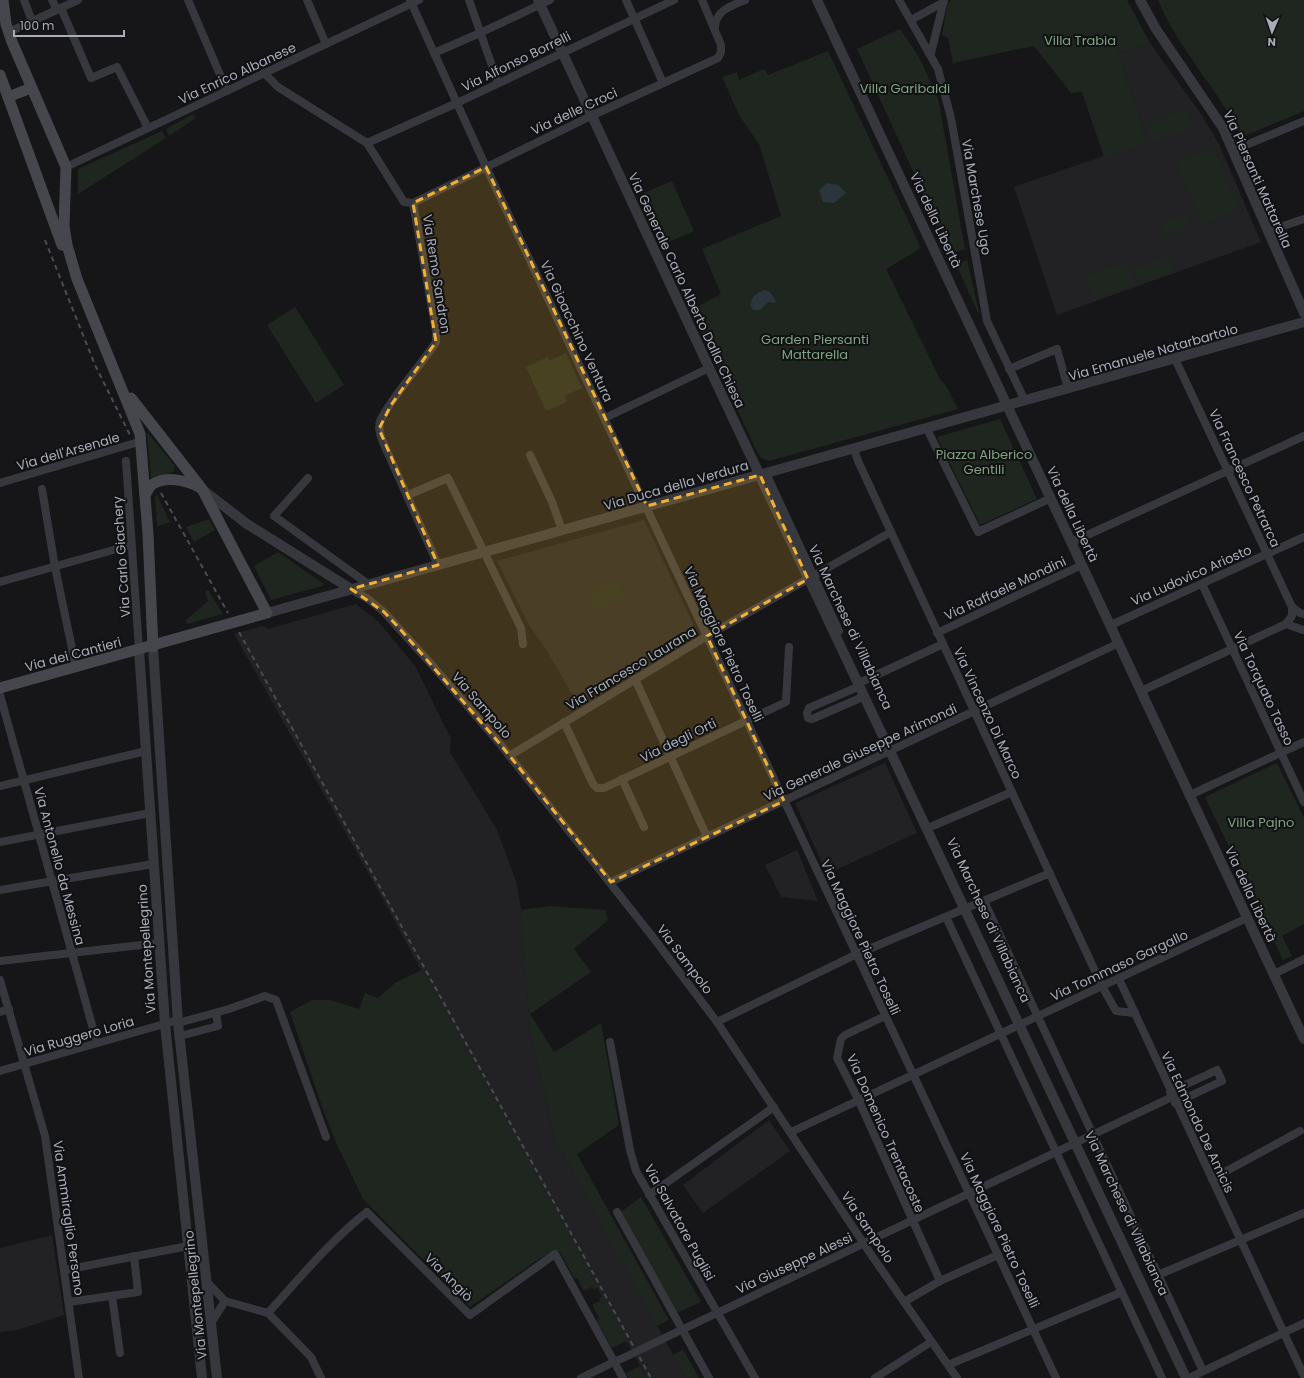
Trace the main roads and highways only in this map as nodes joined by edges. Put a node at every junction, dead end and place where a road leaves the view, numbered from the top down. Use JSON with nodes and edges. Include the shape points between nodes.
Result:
{"nodes":[{"id":1,"x":3,"y":0,"type":"edge"},
{"id":2,"x":0,"y":75,"type":"edge"},
{"id":3,"x":31,"y":88,"type":"junction"},
{"id":4,"x":8,"y":97,"type":"junction"},
{"id":5,"x":77,"y":279,"type":"junction"},
{"id":6,"x":120,"y":385,"type":"junction"},
{"id":7,"x":202,"y":489,"type":"junction"},
{"id":8,"x":145,"y":495,"type":"junction"},
{"id":9,"x":152,"y":647,"type":"junction"},
{"id":10,"x":0,"y":688,"type":"edge"}],
"edges":[{"from":1,"to":3,"type":"main road","via":[[9,32]]},
{"from":2,"to":4,"type":"main road"},
{"from":3,"to":4,"type":"main road"},
{"from":3,"to":5,"type":"main road","via":[[66,167],[64,226]]},
{"from":4,"to":5,"type":"main road","via":[[63,248]]},
{"from":5,"to":6,"type":"main road"},
{"from":6,"to":7,"type":"main road"},
{"from":6,"to":8,"type":"main road","via":[[142,441]]},
{"from":7,"to":8,"type":"main road","via":[[192,483],[169,480],[152,485]]},
{"from":7,"to":9,"type":"main road","name":"Via dei Cantieri","via":[[267,613]]},
{"from":8,"to":9,"type":"main road"},
{"from":9,"to":10,"type":"main road","name":"Via dei Cantieri","via":[[139,646],[76,668]]}]}
